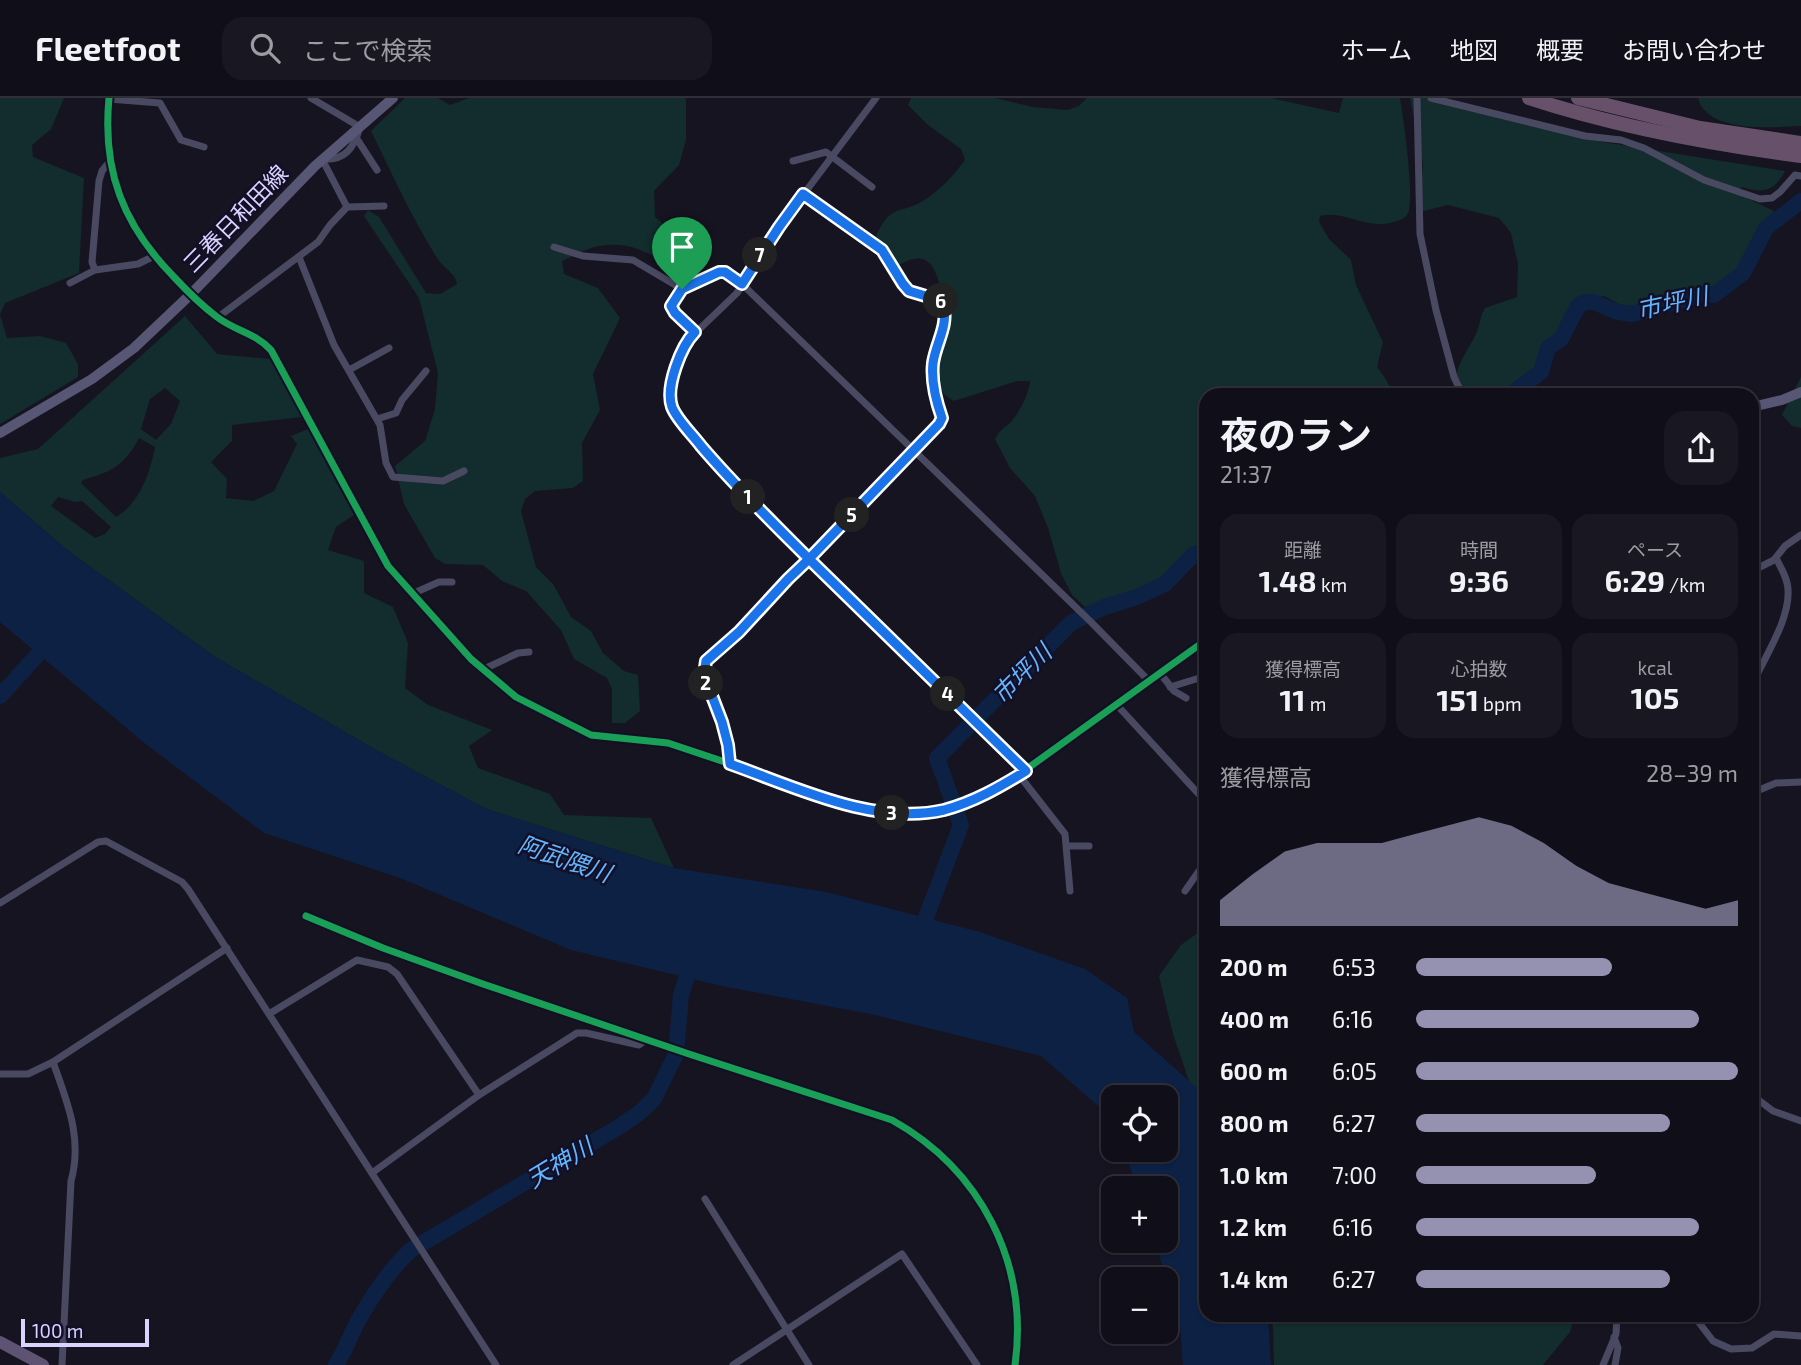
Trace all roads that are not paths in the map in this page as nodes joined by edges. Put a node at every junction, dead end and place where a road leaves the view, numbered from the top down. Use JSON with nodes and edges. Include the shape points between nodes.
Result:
{"nodes":[{"id":1,"x":311,"y":98,"type":"edge"},
{"id":2,"x":393,"y":98,"type":"edge"},
{"id":3,"x":1417,"y":98,"type":"edge"},
{"id":4,"x":1431,"y":98,"type":"edge"},
{"id":5,"x":1530,"y":98,"type":"edge"},
{"id":6,"x":1577,"y":98,"type":"edge"},
{"id":7,"x":109,"y":99,"type":"edge"},
{"id":8,"x":874,"y":99,"type":"edge"},
{"id":9,"x":360,"y":127,"type":"junction"},
{"id":10,"x":357,"y":139,"type":"junction"},
{"id":11,"x":1801,"y":143,"type":"edge"},
{"id":12,"x":204,"y":147,"type":"dead end"},
{"id":13,"x":1778,"y":147,"type":"junction"},
{"id":14,"x":832,"y":154,"type":"junction"},
{"id":15,"x":1801,"y":156,"type":"edge"},
{"id":16,"x":322,"y":159,"type":"junction"},
{"id":17,"x":110,"y":161,"type":"junction"},
{"id":18,"x":793,"y":161,"type":"dead end"},
{"id":19,"x":377,"y":170,"type":"dead end"},
{"id":20,"x":1801,"y":176,"type":"edge"},
{"id":21,"x":872,"y":187,"type":"dead end"},
{"id":22,"x":803,"y":194,"type":"junction"},
{"id":23,"x":347,"y":206,"type":"junction"},
{"id":24,"x":384,"y":206,"type":"dead end"},
{"id":25,"x":554,"y":247,"type":"dead end"},
{"id":26,"x":154,"y":256,"type":"junction"},
{"id":27,"x":299,"y":257,"type":"junction"},
{"id":28,"x":95,"y":270,"type":"junction"},
{"id":29,"x":69,"y":283,"type":"dead end"},
{"id":30,"x":742,"y":284,"type":"junction"},
{"id":31,"x":682,"y":289,"type":"junction"},
{"id":32,"x":191,"y":294,"type":"junction"},
{"id":33,"x":217,"y":317,"type":"junction"},
{"id":34,"x":695,"y":332,"type":"junction"},
{"id":35,"x":389,"y":348,"type":"dead end"},
{"id":36,"x":349,"y":370,"type":"junction"},
{"id":37,"x":426,"y":371,"type":"dead end"},
{"id":38,"x":1459,"y":388,"type":"edge"},
{"id":39,"x":1801,"y":392,"type":"edge"},
{"id":40,"x":1759,"y":406,"type":"edge"},
{"id":41,"x":377,"y":419,"type":"junction"},
{"id":42,"x":0,"y":433,"type":"edge"},
{"id":43,"x":914,"y":452,"type":"junction"},
{"id":44,"x":464,"y":471,"type":"dead end"},
{"id":45,"x":1801,"y":534,"type":"edge"},
{"id":46,"x":1776,"y":558,"type":"junction"},
{"id":47,"x":809,"y":559,"type":"junction"},
{"id":48,"x":1759,"y":567,"type":"edge"},
{"id":49,"x":452,"y":582,"type":"dead end"},
{"id":50,"x":414,"y":593,"type":"junction"},
{"id":51,"x":1199,"y":645,"type":"edge"},
{"id":52,"x":529,"y":652,"type":"dead end"},
{"id":53,"x":482,"y":670,"type":"junction"},
{"id":54,"x":1759,"y":671,"type":"edge"},
{"id":55,"x":1160,"y":673,"type":"junction"},
{"id":56,"x":1199,"y":678,"type":"edge"},
{"id":57,"x":1149,"y":681,"type":"junction"},
{"id":58,"x":1170,"y":687,"type":"junction"},
{"id":59,"x":1186,"y":698,"type":"dead end"},
{"id":60,"x":1116,"y":704,"type":"junction"},
{"id":61,"x":730,"y":764,"type":"junction"},
{"id":62,"x":1023,"y":773,"type":"junction"},
{"id":63,"x":1801,"y":782,"type":"edge"},
{"id":64,"x":1759,"y":790,"type":"edge"},
{"id":65,"x":1199,"y":794,"type":"edge"},
{"id":66,"x":1066,"y":846,"type":"junction"},
{"id":67,"x":1089,"y":846,"type":"dead end"},
{"id":68,"x":1199,"y":871,"type":"edge"},
{"id":69,"x":1070,"y":891,"type":"dead end"},
{"id":70,"x":1185,"y":891,"type":"dead end"},
{"id":71,"x":0,"y":903,"type":"edge"},
{"id":72,"x":306,"y":916,"type":"dead end"},
{"id":73,"x":227,"y":948,"type":"junction"},
{"id":74,"x":269,"y":1014,"type":"junction"},
{"id":75,"x":647,"y":1039,"type":"junction"},
{"id":76,"x":53,"y":1062,"type":"junction"},
{"id":77,"x":0,"y":1074,"type":"edge"},
{"id":78,"x":479,"y":1095,"type":"junction"},
{"id":79,"x":1759,"y":1100,"type":"edge"},
{"id":80,"x":1801,"y":1121,"type":"edge"},
{"id":81,"x":372,"y":1173,"type":"junction"},
{"id":82,"x":705,"y":1199,"type":"dead end"},
{"id":83,"x":1616,"y":1322,"type":"edge"},
{"id":84,"x":1699,"y":1322,"type":"edge"},
{"id":85,"x":786,"y":1330,"type":"junction"},
{"id":86,"x":1801,"y":1336,"type":"edge"},
{"id":87,"x":1615,"y":1337,"type":"junction"},
{"id":88,"x":0,"y":1342,"type":"edge"},
{"id":89,"x":43,"y":1365,"type":"edge"},
{"id":90,"x":62,"y":1365,"type":"edge"},
{"id":91,"x":496,"y":1365,"type":"edge"},
{"id":92,"x":733,"y":1365,"type":"edge"},
{"id":93,"x":809,"y":1365,"type":"edge"},
{"id":94,"x":977,"y":1365,"type":"edge"},
{"id":95,"x":1015,"y":1365,"type":"edge"},
{"id":96,"x":1603,"y":1365,"type":"edge"},
{"id":97,"x":1615,"y":1365,"type":"edge"}],
"edges":[{"from":1,"to":9,"type":"street"},
{"from":2,"to":9,"type":"main road","name":"三春日和田線"},
{"from":3,"to":38,"type":"street","via":[[1420,233]]},
{"from":4,"to":20,"type":"street","via":[[1585,136],[1621,140],[1704,180],[1760,198],[1772,198],[1795,175]]},
{"from":5,"to":13,"type":"highway","via":[[1721,145]]},
{"from":6,"to":13,"type":"highway"},
{"from":7,"to":12,"type":"street","via":[[160,103],[181,140]]},
{"from":7,"to":17,"type":"street"},
{"from":8,"to":14,"type":"street"},
{"from":9,"to":10,"type":"street"},
{"from":9,"to":16,"type":"main road","name":"三春日和田線"},
{"from":10,"to":16,"type":"street","via":[[338,160]]},
{"from":10,"to":19,"type":"street"},
{"from":11,"to":13,"type":"highway"},
{"from":13,"to":15,"type":"highway"},
{"from":14,"to":18,"type":"street"},
{"from":14,"to":21,"type":"street"},
{"from":14,"to":22,"type":"street"},
{"from":16,"to":23,"type":"street"},
{"from":16,"to":32,"type":"main road","name":"三春日和田線"},
{"from":17,"to":26,"type":"street","via":[[118,194]]},
{"from":17,"to":28,"type":"street","via":[[99,181]]},
{"from":22,"to":30,"type":"street"},
{"from":22,"to":43,"type":"street","via":[[882,250],[909,291],[943,304],[945,324],[932,372],[942,418]]},
{"from":23,"to":24,"type":"street"},
{"from":23,"to":27,"type":"street","via":[[318,242]]},
{"from":25,"to":31,"type":"street","via":[[583,256],[633,260]]},
{"from":26,"to":28,"type":"street","via":[[138,264]]},
{"from":26,"to":32,"type":"street"},
{"from":27,"to":33,"type":"street"},
{"from":27,"to":36,"type":"street","via":[[334,345]]},
{"from":28,"to":29,"type":"street"},
{"from":30,"to":31,"type":"street","via":[[719,272]]},
{"from":30,"to":34,"type":"street"},
{"from":30,"to":43,"type":"street"},
{"from":31,"to":34,"type":"street","via":[[671,306]]},
{"from":32,"to":33,"type":"street"},
{"from":32,"to":42,"type":"main road","name":"三春日和田線","via":[[107,369]]},
{"from":33,"to":50,"type":"street","via":[[255,335],[271,350],[383,558]]},
{"from":34,"to":47,"type":"street","via":[[682,350],[675,373],[674,410],[715,462]]},
{"from":35,"to":36,"type":"street"},
{"from":36,"to":41,"type":"street"},
{"from":37,"to":41,"type":"street","via":[[396,413]]},
{"from":39,"to":40,"type":"main road"},
{"from":41,"to":44,"type":"street","via":[[393,477],[443,481]]},
{"from":43,"to":47,"type":"street"},
{"from":43,"to":57,"type":"street"},
{"from":45,"to":46,"type":"street"},
{"from":46,"to":48,"type":"street"},
{"from":46,"to":54,"type":"street","via":[[1788,587],[1786,607]]},
{"from":47,"to":61,"type":"street","via":[[706,661],[704,675],[722,722]]},
{"from":47,"to":62,"type":"street"},
{"from":49,"to":50,"type":"street","via":[[439,582]]},
{"from":50,"to":53,"type":"street"},
{"from":51,"to":55,"type":"street"},
{"from":52,"to":53,"type":"street"},
{"from":53,"to":61,"type":"street","via":[[516,697],[591,735],[668,743]]},
{"from":55,"to":57,"type":"street"},
{"from":55,"to":58,"type":"street"},
{"from":56,"to":58,"type":"street"},
{"from":57,"to":60,"type":"street"},
{"from":58,"to":59,"type":"street"},
{"from":60,"to":62,"type":"street"},
{"from":60,"to":65,"type":"street"},
{"from":61,"to":62,"type":"street","via":[[854,807],[902,814],[957,806]]},
{"from":62,"to":66,"type":"street","via":[[1061,826]]},
{"from":63,"to":64,"type":"street","via":[[1776,783]]},
{"from":66,"to":67,"type":"street"},
{"from":66,"to":69,"type":"street"},
{"from":68,"to":70,"type":"street"},
{"from":71,"to":73,"type":"street","via":[[106,841],[182,882]]},
{"from":72,"to":75,"type":"street","via":[[383,948]]},
{"from":73,"to":74,"type":"street"},
{"from":73,"to":76,"type":"street"},
{"from":74,"to":78,"type":"street","via":[[357,960],[388,967]]},
{"from":74,"to":81,"type":"street"},
{"from":75,"to":78,"type":"street","via":[[639,1045],[577,1033]]},
{"from":75,"to":95,"type":"street","via":[[891,1120],[942,1155],[984,1208],[1008,1258],[1016,1303]]},
{"from":76,"to":77,"type":"street","via":[[28,1074]]},
{"from":76,"to":90,"type":"street","via":[[76,1137]]},
{"from":78,"to":81,"type":"street"},
{"from":79,"to":80,"type":"street"},
{"from":81,"to":91,"type":"street"},
{"from":82,"to":85,"type":"street"},
{"from":83,"to":87,"type":"street"},
{"from":84,"to":86,"type":"street","via":[[1713,1341],[1731,1349],[1752,1348],[1774,1334]]},
{"from":85,"to":92,"type":"street"},
{"from":85,"to":93,"type":"street"},
{"from":85,"to":94,"type":"street","via":[[902,1254]]},
{"from":87,"to":96,"type":"street"},
{"from":87,"to":97,"type":"street"},
{"from":88,"to":89,"type":"main road"}]}
